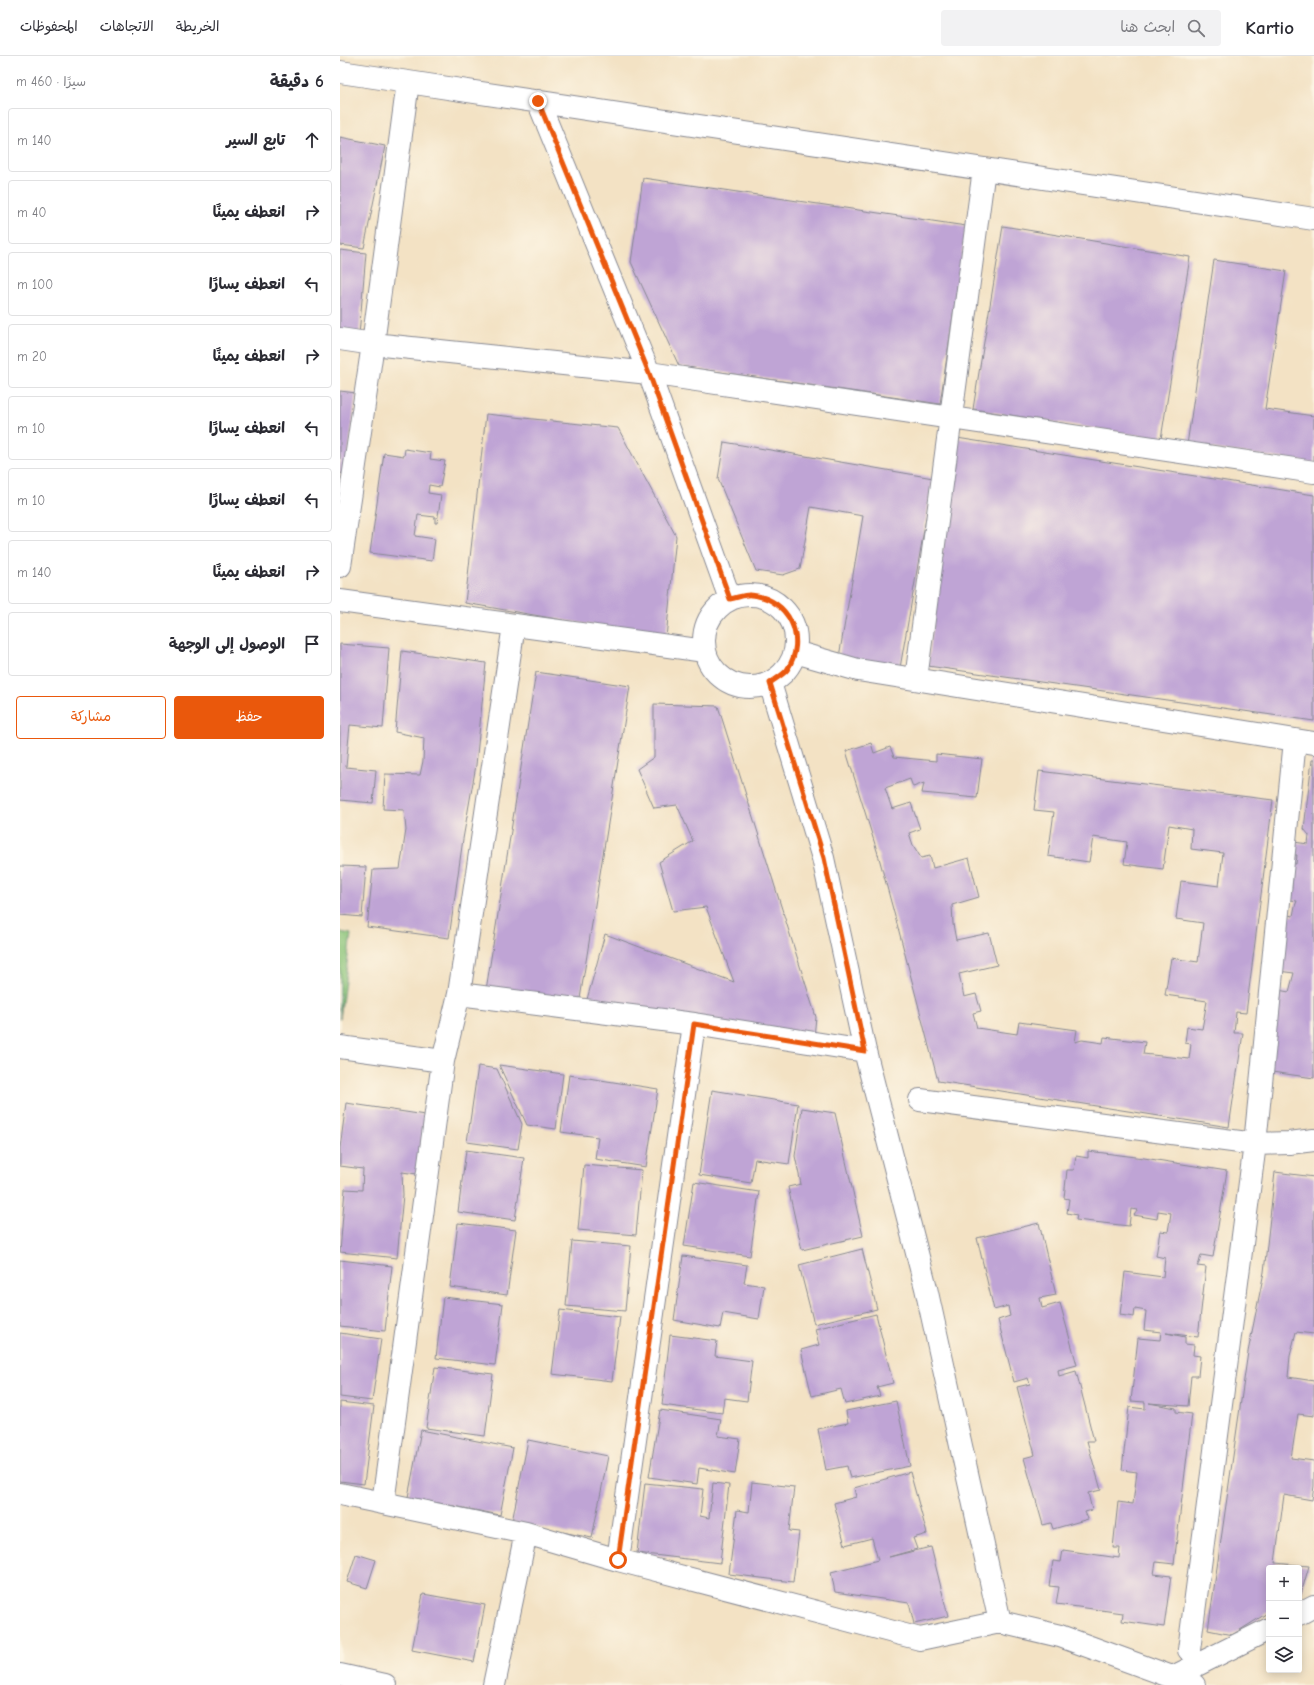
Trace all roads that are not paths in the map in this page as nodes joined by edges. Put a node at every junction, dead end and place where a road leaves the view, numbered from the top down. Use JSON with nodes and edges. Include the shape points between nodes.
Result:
{"nodes":[{"id":1,"x":340,"y":72,"type":"edge"},
{"id":2,"x":408,"y":82,"type":"junction"},
{"id":3,"x":538,"y":101,"type":"junction"},
{"id":4,"x":984,"y":169,"type":"junction"},
{"id":5,"x":1314,"y":219,"type":"edge"},
{"id":6,"x":340,"y":339,"type":"edge"},
{"id":7,"x":373,"y":344,"type":"junction"},
{"id":8,"x":649,"y":373,"type":"junction"},
{"id":9,"x":950,"y":418,"type":"junction"},
{"id":10,"x":1314,"y":472,"type":"edge"},
{"id":11,"x":340,"y":566,"type":"edge"},
{"id":12,"x":730,"y":599,"type":"junction"},
{"id":13,"x":340,"y":601,"type":"edge"},
{"id":14,"x":514,"y":625,"type":"junction"},
{"id":15,"x":705,"y":651,"type":"junction"},
{"id":16,"x":795,"y":652,"type":"junction"},
{"id":17,"x":916,"y":679,"type":"junction"},
{"id":18,"x":770,"y":683,"type":"junction"},
{"id":19,"x":1305,"y":741,"type":"edge"},
{"id":20,"x":459,"y":994,"type":"junction"},
{"id":21,"x":694,"y":1024,"type":"junction"},
{"id":22,"x":340,"y":1047,"type":"edge"},
{"id":23,"x":865,"y":1051,"type":"junction"},
{"id":24,"x":443,"y":1061,"type":"junction"},
{"id":25,"x":920,"y":1100,"type":"dead end"},
{"id":26,"x":1314,"y":1140,"type":"edge"},
{"id":27,"x":1255,"y":1144,"type":"junction"},
{"id":28,"x":340,"y":1494,"type":"edge"},
{"id":29,"x":383,"y":1503,"type":"junction"},
{"id":30,"x":526,"y":1534,"type":"junction"},
{"id":31,"x":618,"y":1560,"type":"junction"},
{"id":32,"x":1314,"y":1606,"type":"edge"},
{"id":33,"x":1302,"y":1612,"type":"edge"},
{"id":34,"x":1000,"y":1622,"type":"junction"},
{"id":35,"x":1266,"y":1630,"type":"edge"},
{"id":36,"x":1190,"y":1650,"type":"dead end"},
{"id":37,"x":340,"y":1675,"type":"edge"},
{"id":38,"x":1173,"y":1677,"type":"junction"},
{"id":39,"x":362,"y":1683,"type":"edge"},
{"id":40,"x":385,"y":1685,"type":"edge"},
{"id":41,"x":494,"y":1685,"type":"edge"},
{"id":42,"x":1194,"y":1685,"type":"edge"}],
"edges":[{"from":1,"to":2,"type":"street"},
{"from":2,"to":3,"type":"street"},
{"from":2,"to":7,"type":"street"},
{"from":3,"to":4,"type":"street"},
{"from":3,"to":8,"type":"street"},
{"from":4,"to":5,"type":"street"},
{"from":4,"to":9,"type":"street"},
{"from":6,"to":7,"type":"street"},
{"from":7,"to":8,"type":"street"},
{"from":7,"to":11,"type":"street"},
{"from":8,"to":9,"type":"street"},
{"from":8,"to":12,"type":"street"},
{"from":9,"to":10,"type":"street"},
{"from":9,"to":17,"type":"street"},
{"from":12,"to":15,"type":"street","via":[[714,612],[705,631]]},
{"from":12,"to":16,"type":"street","via":[[750,595],[770,599],[786,612],[795,631]]},
{"from":13,"to":14,"type":"street"},
{"from":14,"to":15,"type":"street"},
{"from":14,"to":20,"type":"street"},
{"from":15,"to":18,"type":"street","via":[[714,670],[730,683],[750,688]]},
{"from":16,"to":17,"type":"street","via":[[858,670]]},
{"from":16,"to":18,"type":"street","via":[[786,670]]},
{"from":17,"to":19,"type":"street"},
{"from":18,"to":23,"type":"street","via":[[824,858]]},
{"from":19,"to":27,"type":"street"},
{"from":20,"to":21,"type":"street"},
{"from":20,"to":24,"type":"street"},
{"from":21,"to":23,"type":"street"},
{"from":21,"to":31,"type":"street"},
{"from":22,"to":24,"type":"street"},
{"from":23,"to":34,"type":"street","via":[[926,1288]]},
{"from":24,"to":29,"type":"street"},
{"from":25,"to":27,"type":"street"},
{"from":26,"to":27,"type":"street"},
{"from":27,"to":36,"type":"street"},
{"from":28,"to":29,"type":"street"},
{"from":29,"to":30,"type":"street"},
{"from":30,"to":31,"type":"street"},
{"from":30,"to":41,"type":"street"},
{"from":31,"to":34,"type":"street","via":[[920,1639]]},
{"from":32,"to":33,"type":"street"},
{"from":34,"to":38,"type":"street","via":[[1060,1636]]},
{"from":35,"to":38,"type":"street"},
{"from":37,"to":39,"type":"street"},
{"from":38,"to":42,"type":"street"},
{"from":39,"to":40,"type":"street"}]}
